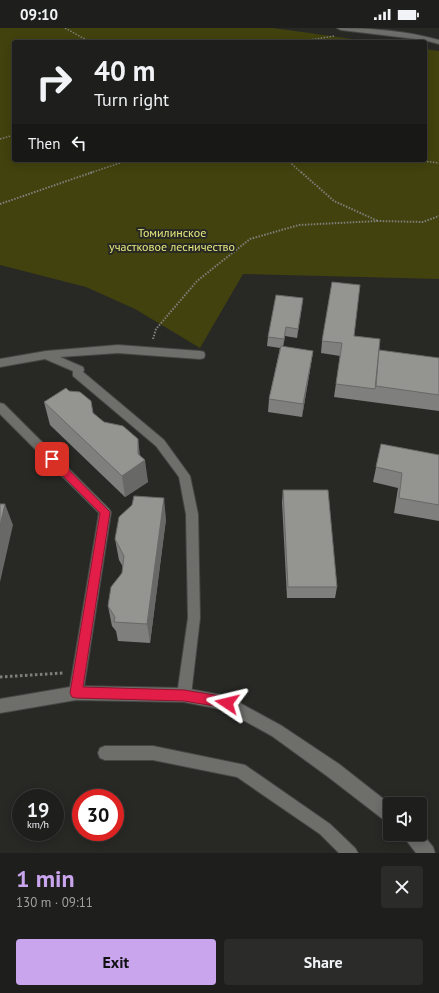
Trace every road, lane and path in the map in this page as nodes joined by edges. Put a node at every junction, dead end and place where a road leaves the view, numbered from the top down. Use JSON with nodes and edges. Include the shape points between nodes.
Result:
{"nodes":[{"id":1,"x":64,"y":28,"type":"edge"},
{"id":2,"x":340,"y":28,"type":"edge"},
{"id":3,"x":86,"y":40,"type":"edge"},
{"id":4,"x":439,"y":42,"type":"edge"},
{"id":5,"x":12,"y":136,"type":"edge"},
{"id":6,"x":0,"y":139,"type":"edge"},
{"id":7,"x":123,"y":162,"type":"edge"},
{"id":8,"x":289,"y":162,"type":"edge"},
{"id":9,"x":427,"y":162,"type":"edge"},
{"id":10,"x":439,"y":163,"type":"edge"},
{"id":11,"x":0,"y":204,"type":"edge"},
{"id":12,"x":439,"y":216,"type":"edge"},
{"id":13,"x":378,"y":221,"type":"junction"},
{"id":14,"x":150,"y":351,"type":"junction"},
{"id":15,"x":46,"y":355,"type":"junction"},
{"id":16,"x":200,"y":355,"type":"dead end"},
{"id":17,"x":0,"y":363,"type":"edge"},
{"id":18,"x":0,"y":407,"type":"edge"},
{"id":19,"x":79,"y":672,"type":"junction"},
{"id":20,"x":0,"y":677,"type":"edge"},
{"id":21,"x":76,"y":693,"type":"junction"},
{"id":22,"x":184,"y":695,"type":"junction"},
{"id":23,"x":0,"y":706,"type":"edge"},
{"id":24,"x":105,"y":753,"type":"dead end"},
{"id":25,"x":383,"y":809,"type":"edge"},
{"id":26,"x":418,"y":841,"type":"edge"},
{"id":27,"x":350,"y":853,"type":"edge"},
{"id":28,"x":427,"y":853,"type":"edge"}],
"edges":[{"from":1,"to":3,"type":"path"},
{"from":2,"to":4,"type":"street"},
{"from":5,"to":6,"type":"path"},
{"from":7,"to":11,"type":"path"},
{"from":8,"to":13,"type":"path","via":[[334,201]]},
{"from":9,"to":10,"type":"path"},
{"from":12,"to":13,"type":"path","via":[[423,222]]},
{"from":13,"to":14,"type":"path","via":[[299,225],[250,238],[196,282],[156,329]]},
{"from":14,"to":15,"type":"lane","via":[[118,349]]},
{"from":14,"to":16,"type":"lane"},
{"from":15,"to":17,"type":"lane"},
{"from":15,"to":22,"type":"lane","via":[[79,370],[77,373],[160,443],[184,476],[192,514],[194,618]]},
{"from":18,"to":19,"type":"lane","via":[[105,512]]},
{"from":19,"to":20,"type":"path"},
{"from":19,"to":21,"type":"lane"},
{"from":21,"to":22,"type":"street"},
{"from":21,"to":23,"type":"street"},
{"from":22,"to":25,"type":"street","via":[[227,703],[277,731]]},
{"from":24,"to":27,"type":"lane","via":[[153,752],[240,770],[325,829]]},
{"from":26,"to":28,"type":"street"}]}
